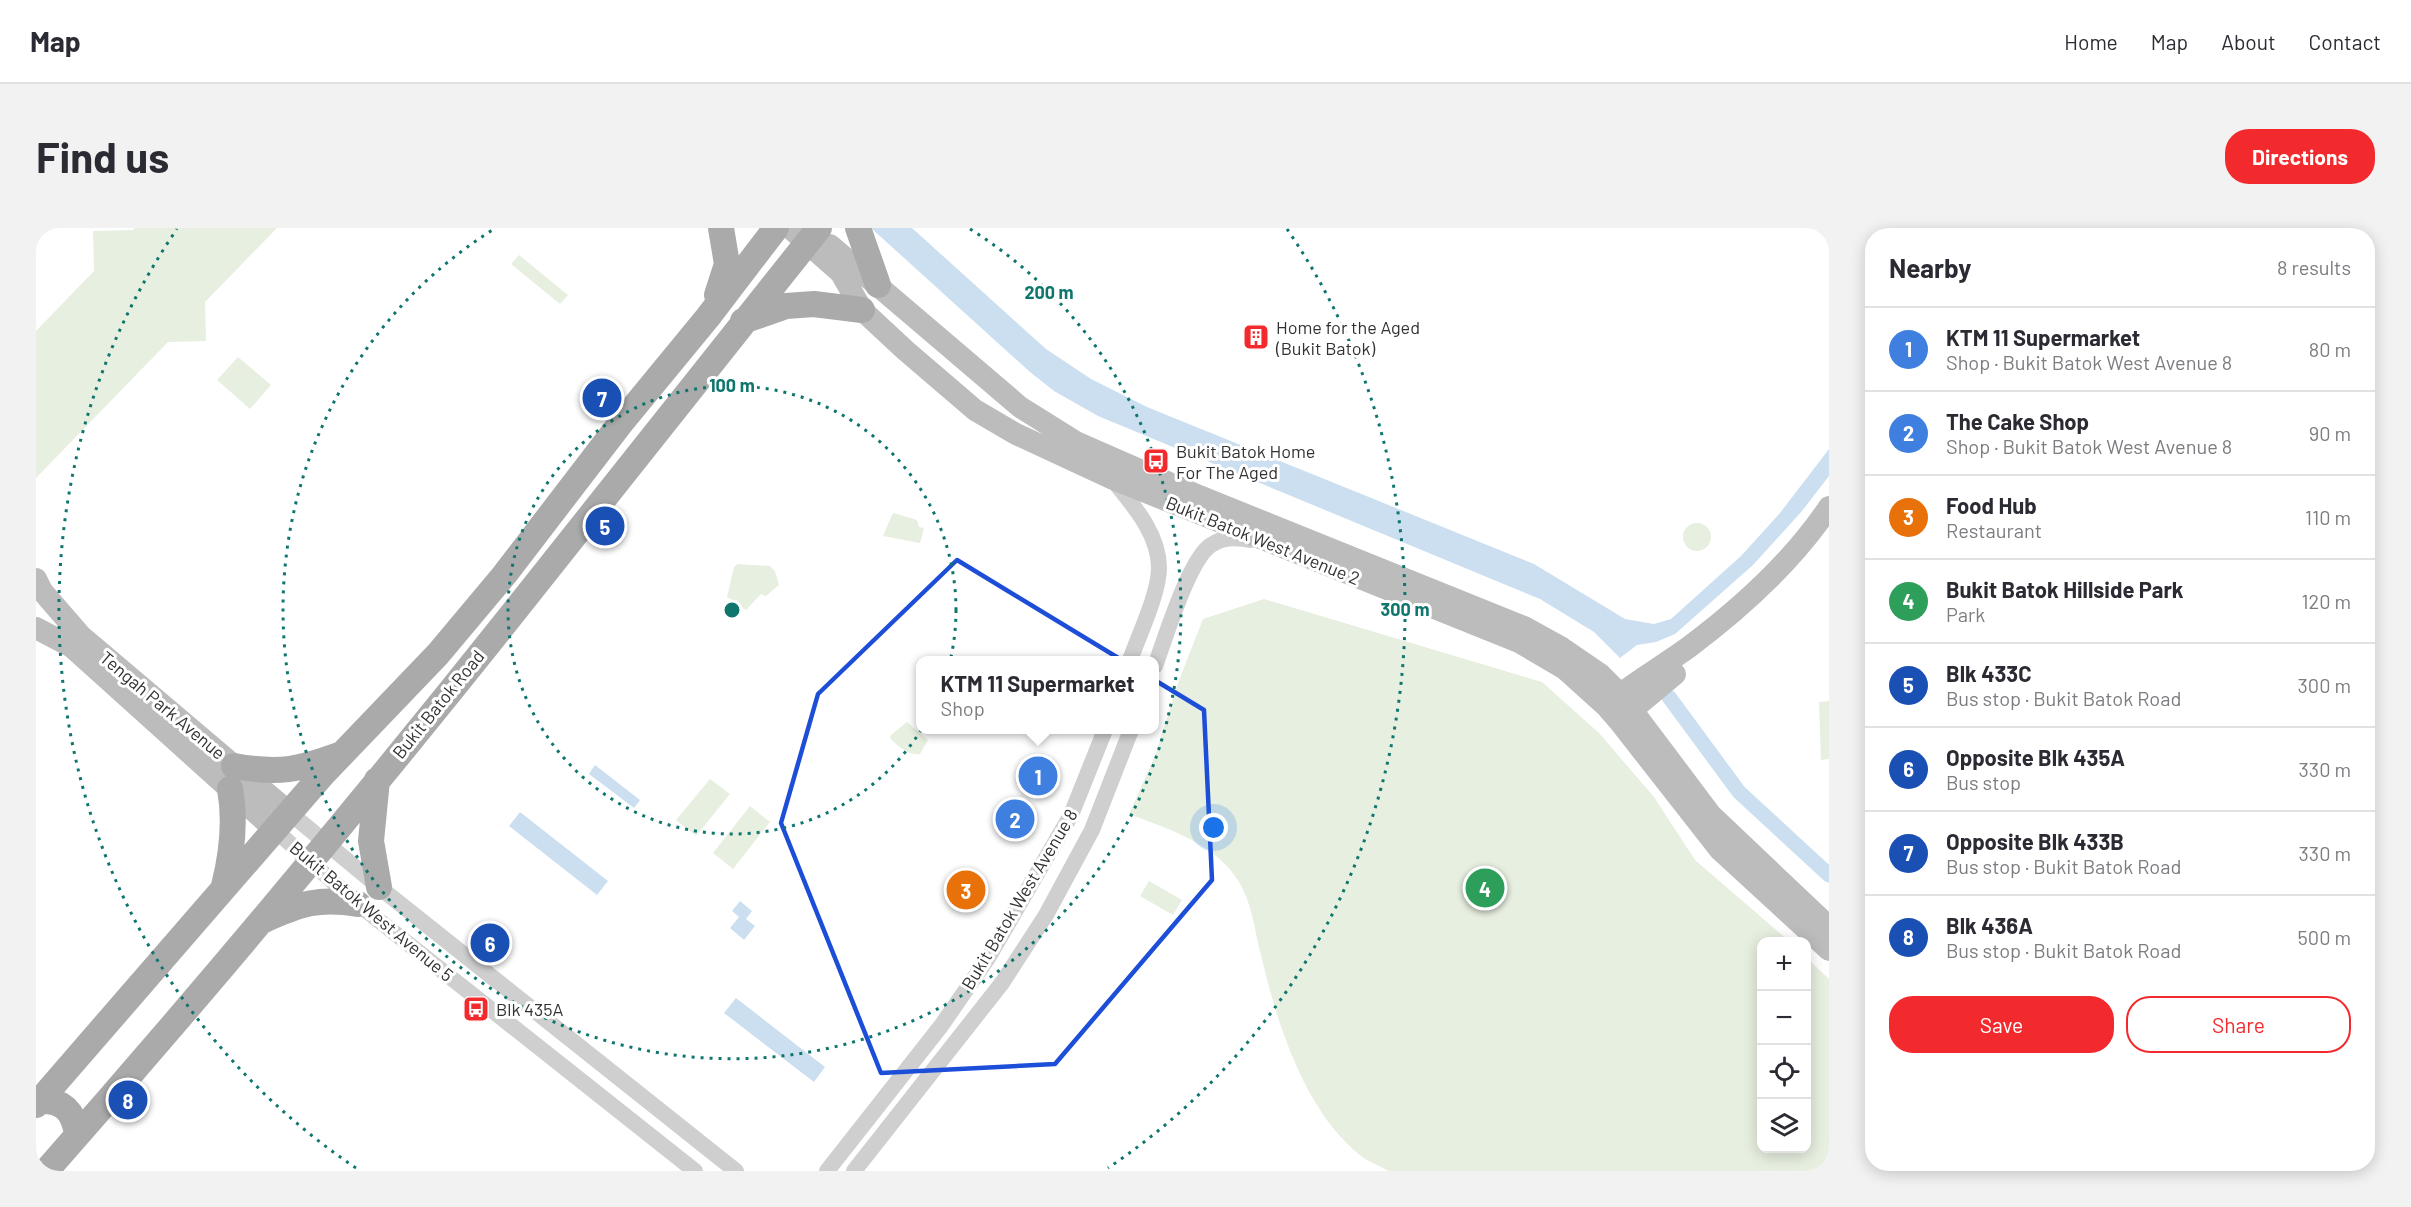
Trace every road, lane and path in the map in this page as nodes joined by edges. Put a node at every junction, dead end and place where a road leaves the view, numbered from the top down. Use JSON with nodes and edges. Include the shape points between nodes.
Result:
{"nodes":[{"id":1,"x":721,"y":228,"type":"edge"},
{"id":2,"x":776,"y":228,"type":"edge"},
{"id":3,"x":858,"y":228,"type":"edge"},
{"id":4,"x":809,"y":232,"type":"edge"},
{"id":5,"x":878,"y":285,"type":"junction"},
{"id":6,"x":862,"y":310,"type":"junction"},
{"id":7,"x":708,"y":317,"type":"junction"},
{"id":8,"x":743,"y":321,"type":"junction"},
{"id":9,"x":945,"y":345,"type":"junction"},
{"id":10,"x":918,"y":361,"type":"junction"},
{"id":11,"x":1111,"y":478,"type":"junction"},
{"id":12,"x":1829,"y":507,"type":"edge"},
{"id":13,"x":1829,"y":528,"type":"edge"},
{"id":14,"x":1272,"y":543,"type":"junction"},
{"id":15,"x":38,"y":591,"type":"edge"},
{"id":16,"x":36,"y":628,"type":"edge"},
{"id":17,"x":1131,"y":656,"type":"edge"},
{"id":18,"x":1159,"y":656,"type":"edge"},
{"id":19,"x":1619,"y":708,"type":"junction"},
{"id":20,"x":1103,"y":734,"type":"edge"},
{"id":21,"x":1129,"y":734,"type":"edge"},
{"id":22,"x":344,"y":753,"type":"junction"},
{"id":23,"x":232,"y":778,"type":"junction"},
{"id":24,"x":377,"y":780,"type":"junction"},
{"id":25,"x":282,"y":822,"type":"junction"},
{"id":26,"x":318,"y":852,"type":"junction"},
{"id":27,"x":1050,"y":852,"type":"junction"},
{"id":28,"x":1073,"y":865,"type":"junction"},
{"id":29,"x":379,"y":887,"type":"junction"},
{"id":30,"x":223,"y":890,"type":"junction"},
{"id":31,"x":358,"y":904,"type":"junction"},
{"id":32,"x":258,"y":923,"type":"junction"},
{"id":33,"x":1829,"y":927,"type":"edge"},
{"id":34,"x":1829,"y":950,"type":"edge"},
{"id":35,"x":38,"y":1103,"type":"edge"},
{"id":36,"x":77,"y":1135,"type":"junction"},
{"id":37,"x":45,"y":1171,"type":"edge"},
{"id":38,"x":695,"y":1171,"type":"edge"},
{"id":39,"x":736,"y":1171,"type":"edge"},
{"id":40,"x":827,"y":1171,"type":"edge"},
{"id":41,"x":854,"y":1171,"type":"edge"}],
"edges":[{"from":1,"to":7,"type":"main road","via":[[727,264]]},
{"from":2,"to":7,"type":"main road","name":"Bukit Batok Road"},
{"from":3,"to":5,"type":"main road"},
{"from":4,"to":5,"type":"main road","name":"Bukit Batok West Avenue 2"},
{"from":4,"to":6,"type":"main road","name":"Bukit Batok West Avenue 2","via":[[841,273]]},
{"from":4,"to":8,"type":"main road","name":"Bukit Batok Road"},
{"from":5,"to":9,"type":"main road","name":"Bukit Batok West Avenue 2"},
{"from":6,"to":8,"type":"main road","via":[[814,304],[786,306]]},
{"from":6,"to":10,"type":"main road","name":"Bukit Batok West Avenue 2"},
{"from":7,"to":22,"type":"main road","name":"Bukit Batok Road","via":[[505,574],[438,654]]},
{"from":8,"to":24,"type":"main road","name":"Bukit Batok Road"},
{"from":9,"to":10,"type":"main road","via":[[933,339],[924,340],[916,351]]},
{"from":9,"to":19,"type":"main road","name":"Bukit Batok West Avenue 2","via":[[1020,407],[1076,442],[1524,627],[1600,674]]},
{"from":10,"to":11,"type":"main road","name":"Bukit Batok West Avenue 2","via":[[975,410],[1016,434]]},
{"from":11,"to":14,"type":"main road","name":"Bukit Batok West Avenue 2"},
{"from":11,"to":17,"type":"street","via":[[1147,526],[1158,555],[1157,585]]},
{"from":12,"to":19,"type":"main road","via":[[1754,593]]},
{"from":13,"to":19,"type":"main road","via":[[1725,635],[1652,692]]},
{"from":14,"to":18,"type":"street","via":[[1229,537],[1209,545],[1195,564]]},
{"from":14,"to":19,"type":"main road","name":"Bukit Batok West Avenue 2","via":[[1519,642]]},
{"from":15,"to":23,"type":"main road","name":"Tengah Park Avenue"},
{"from":16,"to":23,"type":"main road","name":"Tengah Park Avenue","via":[[72,647]]},
{"from":19,"to":33,"type":"main road","name":"Bukit Batok West Avenue 2","via":[[1711,814]]},
{"from":19,"to":34,"type":"main road","name":"Bukit Batok West Avenue 2","via":[[1720,850]]},
{"from":20,"to":27,"type":"street","name":"Bukit Batok West Avenue 8","via":[[1071,814]]},
{"from":21,"to":28,"type":"street","name":"Bukit Batok West Avenue 8","via":[[1092,830]]},
{"from":22,"to":23,"type":"main road","via":[[306,767]]},
{"from":22,"to":25,"type":"main road","name":"Bukit Batok Road"},
{"from":23,"to":25,"type":"main road","name":"Tengah Park Avenue"},
{"from":23,"to":30,"type":"main road","via":[[231,859]]},
{"from":24,"to":26,"type":"main road","name":"Bukit Batok Road"},
{"from":24,"to":29,"type":"main road","via":[[371,841]]},
{"from":25,"to":26,"type":"street","name":"Bukit Batok West Avenue 5"},
{"from":25,"to":26,"type":"street","name":"Bukit Batok West Avenue 5"},
{"from":25,"to":30,"type":"main road","name":"Bukit Batok Road"},
{"from":26,"to":29,"type":"street","name":"Bukit Batok West Avenue 5"},
{"from":26,"to":31,"type":"street","name":"Bukit Batok West Avenue 5"},
{"from":26,"to":32,"type":"main road","name":"Bukit Batok Road"},
{"from":27,"to":28,"type":"street","via":[[1066,849],[1072,854]]},
{"from":27,"to":40,"type":"street","name":"Bukit Batok West Avenue 8","via":[[988,958],[941,1026]]},
{"from":28,"to":41,"type":"street","name":"Bukit Batok West Avenue 8","via":[[1002,983]]},
{"from":29,"to":39,"type":"street","name":"Bukit Batok West Avenue 5"},
{"from":30,"to":35,"type":"main road","name":"Bukit Batok Road"},
{"from":31,"to":32,"type":"main road","via":[[337,900],[308,902]]},
{"from":31,"to":38,"type":"street","name":"Bukit Batok West Avenue 5"},
{"from":32,"to":36,"type":"main road","name":"Bukit Batok Road"},
{"from":35,"to":36,"type":"main road","via":[[51,1101],[66,1108],[75,1120]]},
{"from":36,"to":37,"type":"main road","name":"Bukit Batok Road"}]}
